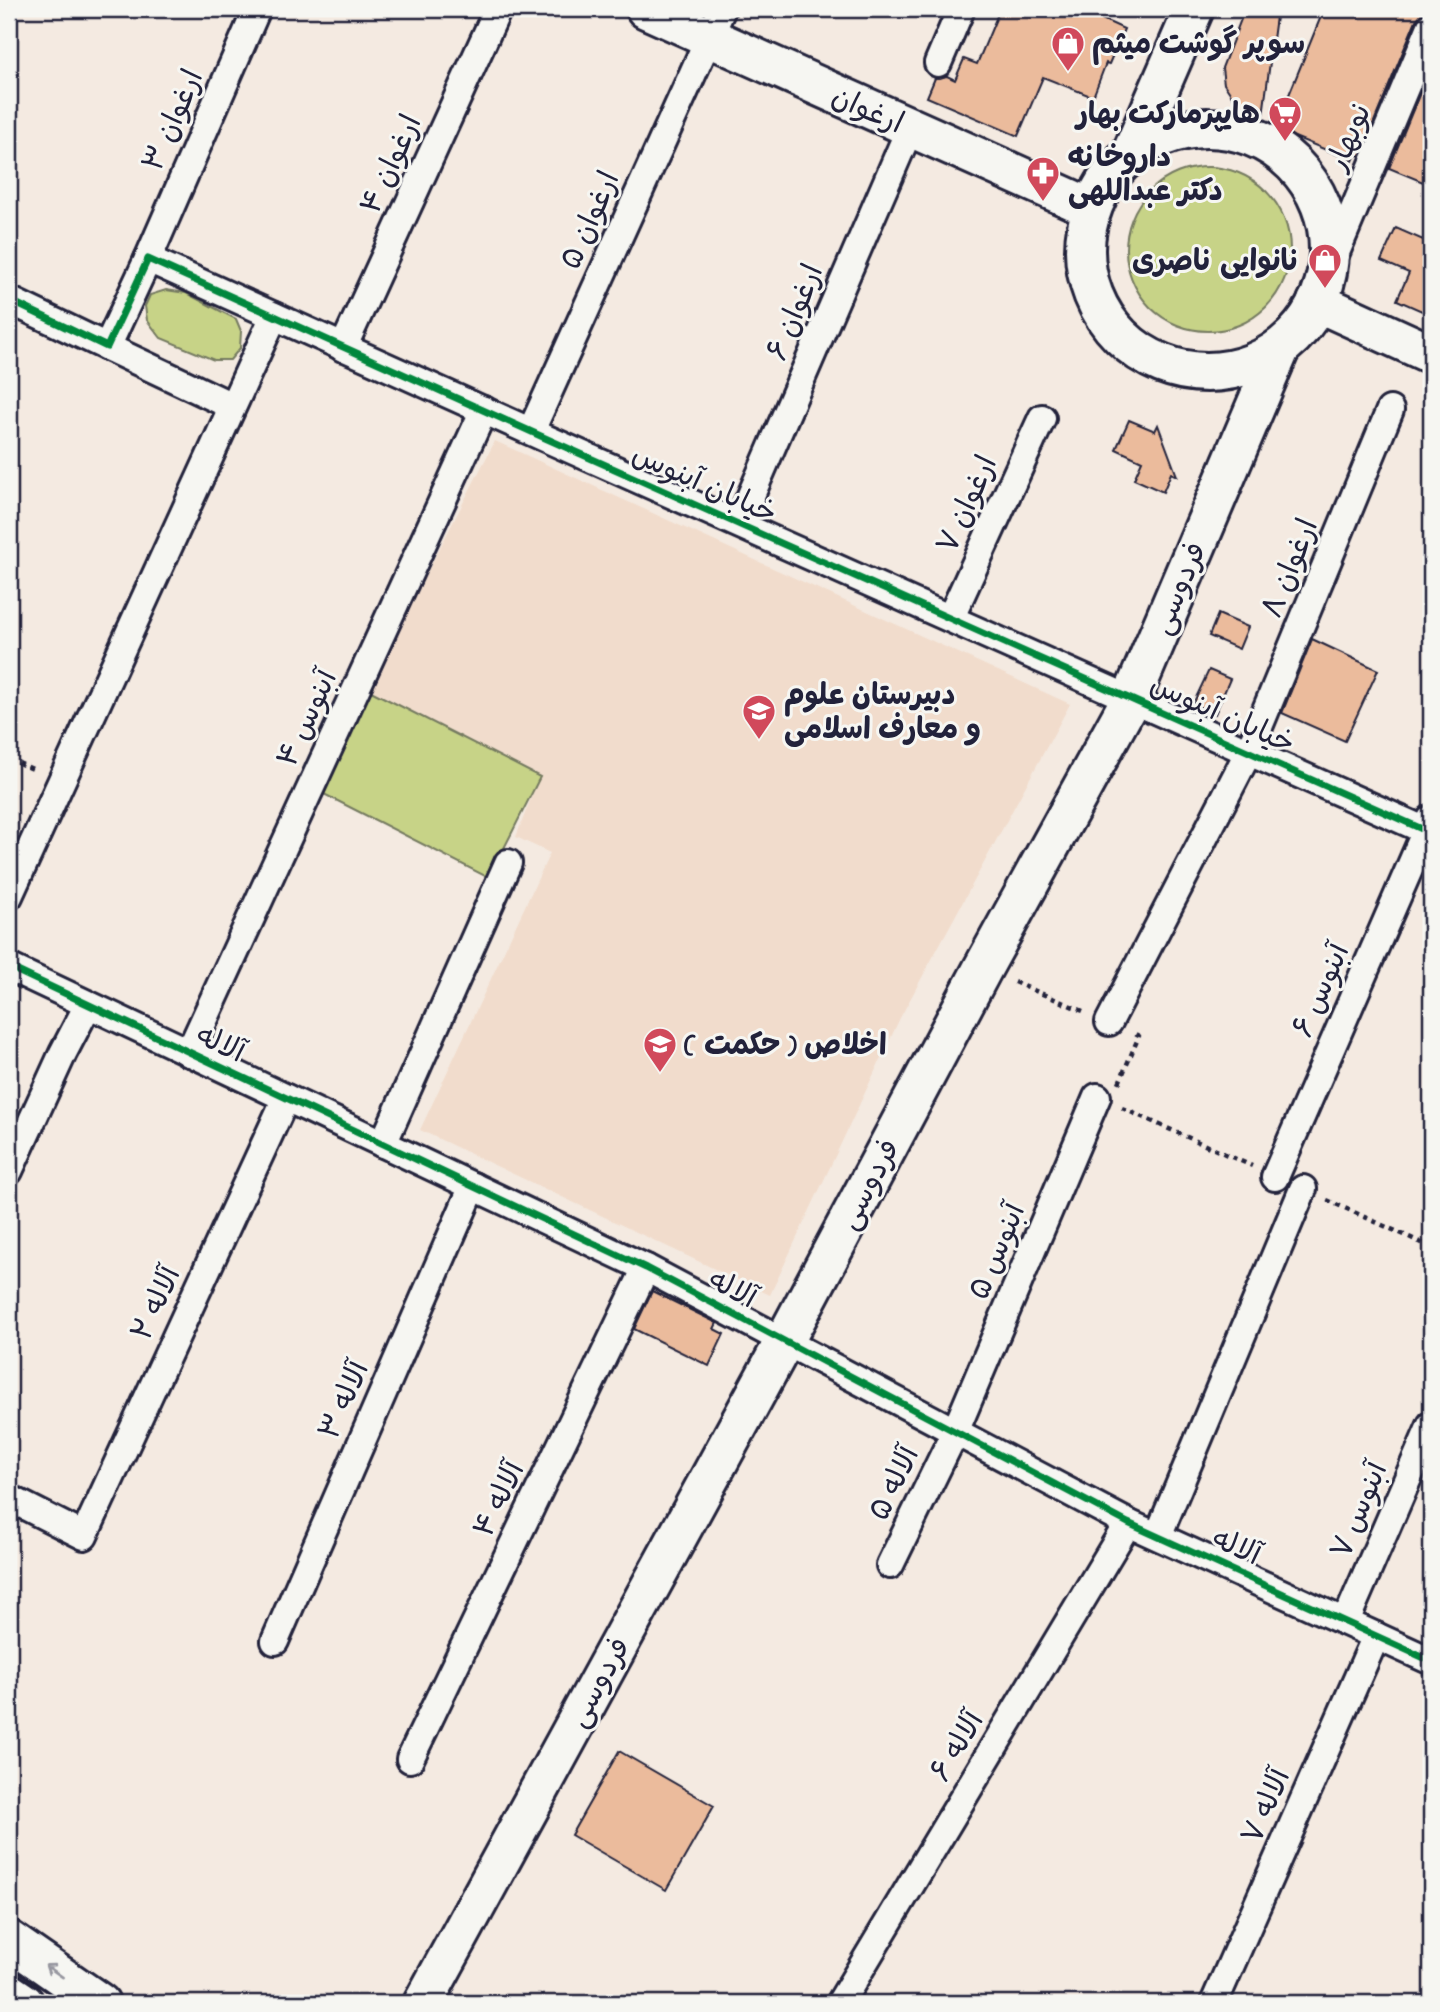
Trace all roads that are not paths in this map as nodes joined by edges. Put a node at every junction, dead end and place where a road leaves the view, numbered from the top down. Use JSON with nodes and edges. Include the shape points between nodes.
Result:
{"nodes":[{"id":1,"x":257,"y":9,"type":"edge"},
{"id":2,"x":498,"y":9,"type":"edge"},
{"id":3,"x":646,"y":9,"type":"edge"},
{"id":4,"x":961,"y":9,"type":"edge"},
{"id":5,"x":1194,"y":9,"type":"edge"},
{"id":6,"x":715,"y":23,"type":"edge"},
{"id":7,"x":1431,"y":26,"type":"edge"},
{"id":8,"x":938,"y":63,"type":"dead end"},
{"id":9,"x":911,"y":128,"type":"junction"},
{"id":10,"x":1132,"y":152,"type":"junction"},
{"id":11,"x":1091,"y":208,"type":"junction"},
{"id":12,"x":148,"y":259,"type":"junction"},
{"id":13,"x":1322,"y":288,"type":"junction"},
{"id":14,"x":11,"y":308,"type":"edge"},
{"id":15,"x":274,"y":316,"type":"junction"},
{"id":16,"x":107,"y":346,"type":"junction"},
{"id":17,"x":343,"y":348,"type":"junction"},
{"id":18,"x":1280,"y":348,"type":"junction"},
{"id":19,"x":1431,"y":354,"type":"edge"},
{"id":20,"x":232,"y":406,"type":"junction"},
{"id":21,"x":484,"y":410,"type":"junction"},
{"id":22,"x":1390,"y":410,"type":"dead end"},
{"id":23,"x":1042,"y":418,"type":"dead end"},
{"id":24,"x":531,"y":431,"type":"junction"},
{"id":25,"x":739,"y":523,"type":"junction"},
{"id":26,"x":951,"y":617,"type":"junction"},
{"id":27,"x":1132,"y":697,"type":"junction"},
{"id":28,"x":1249,"y":751,"type":"junction"},
{"id":29,"x":1430,"y":827,"type":"edge"},
{"id":30,"x":508,"y":863,"type":"dead end"},
{"id":31,"x":9,"y":895,"type":"edge"},
{"id":32,"x":9,"y":967,"type":"edge"},
{"id":33,"x":88,"y":1005,"type":"junction"},
{"id":34,"x":1109,"y":1022,"type":"dead end"},
{"id":35,"x":189,"y":1053,"type":"junction"},
{"id":36,"x":1097,"y":1097,"type":"dead end"},
{"id":37,"x":286,"y":1098,"type":"junction"},
{"id":38,"x":383,"y":1144,"type":"junction"},
{"id":39,"x":9,"y":1171,"type":"edge"},
{"id":40,"x":1275,"y":1177,"type":"dead end"},
{"id":41,"x":473,"y":1186,"type":"junction"},
{"id":42,"x":1303,"y":1189,"type":"dead end"},
{"id":43,"x":646,"y":1268,"type":"junction"},
{"id":44,"x":785,"y":1340,"type":"junction"},
{"id":45,"x":1431,"y":1425,"type":"edge"},
{"id":46,"x":955,"y":1432,"type":"junction"},
{"id":47,"x":9,"y":1498,"type":"edge"},
{"id":48,"x":1128,"y":1523,"type":"junction"},
{"id":49,"x":1158,"y":1536,"type":"junction"},
{"id":50,"x":890,"y":1564,"type":"dead end"},
{"id":51,"x":1346,"y":1621,"type":"junction"},
{"id":52,"x":1376,"y":1636,"type":"junction"},
{"id":53,"x":275,"y":1641,"type":"dead end"},
{"id":54,"x":1431,"y":1661,"type":"edge"},
{"id":55,"x":410,"y":1759,"type":"dead end"},
{"id":56,"x":9,"y":1940,"type":"edge"},
{"id":57,"x":9,"y":1993,"type":"edge"},
{"id":58,"x":24,"y":2003,"type":"edge"},
{"id":59,"x":100,"y":2003,"type":"edge"},
{"id":60,"x":423,"y":2003,"type":"edge"},
{"id":61,"x":840,"y":2003,"type":"edge"},
{"id":62,"x":1214,"y":2003,"type":"edge"}],
"edges":[{"from":1,"to":12,"type":"street","name":"ارغوان ۳"},
{"from":2,"to":17,"type":"street","name":"ارغوان ۴"},
{"from":3,"to":6,"type":"main road","name":"ارغوان"},
{"from":4,"to":8,"type":"street"},
{"from":5,"to":10,"type":"main road"},
{"from":6,"to":9,"type":"main road","name":"ارغوان"},
{"from":6,"to":24,"type":"street","name":"ارغوان ۵"},
{"from":7,"to":13,"type":"street","name":"نوبهار"},
{"from":9,"to":11,"type":"main road","name":"ارغوان"},
{"from":9,"to":25,"type":"street","name":"ارغوان ۶"},
{"from":10,"to":11,"type":"main road","via":[[1107,177]]},
{"from":10,"to":13,"type":"main road","via":[[1164,134],[1200,126],[1237,130],[1272,145],[1299,169],[1319,200],[1328,237]]},
{"from":11,"to":18,"type":"main road","via":[[1084,243],[1087,278],[1100,310],[1139,351],[1181,370],[1216,372],[1249,365]]},
{"from":12,"to":15,"type":"street","name":"خیابان آبنوس"},
{"from":12,"to":16,"type":"street"},
{"from":13,"to":18,"type":"main road","via":[[1302,328]]},
{"from":13,"to":19,"type":"main road"},
{"from":14,"to":16,"type":"street"},
{"from":15,"to":17,"type":"street","name":"خیابان آبنوس"},
{"from":15,"to":20,"type":"street"},
{"from":16,"to":20,"type":"street"},
{"from":17,"to":21,"type":"street","name":"خیابان آبنوس"},
{"from":18,"to":27,"type":"main road","name":"فردوسی"},
{"from":20,"to":31,"type":"street"},
{"from":21,"to":24,"type":"street","name":"خیابان آبنوس"},
{"from":21,"to":35,"type":"street","name":"آبنوس ۴"},
{"from":22,"to":28,"type":"street","name":"ارغوان ۸"},
{"from":23,"to":26,"type":"street","name":"ارغوان ۷"},
{"from":24,"to":25,"type":"street","name":"خیابان آبنوس"},
{"from":25,"to":26,"type":"street","name":"خیابان آبنوس"},
{"from":26,"to":27,"type":"street","name":"خیابان آبنوس"},
{"from":27,"to":28,"type":"street","name":"خیابان آبنوس"},
{"from":27,"to":44,"type":"main road","name":"فردوسی"},
{"from":28,"to":29,"type":"street","name":"خیابان آبنوس"},
{"from":28,"to":34,"type":"street"},
{"from":29,"to":40,"type":"street","name":"آبنوس ۶"},
{"from":30,"to":38,"type":"street"},
{"from":32,"to":33,"type":"street","name":"آلاله"},
{"from":33,"to":35,"type":"street","name":"آلاله"},
{"from":33,"to":39,"type":"street"},
{"from":35,"to":37,"type":"street","name":"آلاله"},
{"from":36,"to":46,"type":"street","name":"آبنوس ۵"},
{"from":37,"to":38,"type":"street","name":"آلاله"},
{"from":37,"to":47,"type":"street","name":"آلاله ۲","via":[[83,1536]]},
{"from":38,"to":41,"type":"street","name":"آلاله"},
{"from":41,"to":43,"type":"street","name":"آلاله"},
{"from":41,"to":53,"type":"street","name":"آلاله ۳"},
{"from":42,"to":49,"type":"street"},
{"from":43,"to":44,"type":"street","name":"آلاله"},
{"from":43,"to":55,"type":"street","name":"آلاله ۴"},
{"from":44,"to":46,"type":"street","name":"آلاله"},
{"from":44,"to":60,"type":"main road","name":"فردوسی"},
{"from":45,"to":51,"type":"street","name":"آبنوس ۷"},
{"from":46,"to":48,"type":"street","name":"آلاله"},
{"from":46,"to":50,"type":"street","name":"آلاله ۵"},
{"from":48,"to":49,"type":"street","name":"آلاله"},
{"from":48,"to":61,"type":"street","name":"آلاله ۶"},
{"from":49,"to":51,"type":"street","name":"آلاله"},
{"from":51,"to":52,"type":"street","name":"آلاله"},
{"from":52,"to":54,"type":"street","name":"آلاله"},
{"from":52,"to":62,"type":"street","name":"آلاله ۷"},
{"from":59,"to":56,"type":"main road","one_way":true},
{"from":57,"to":58,"type":"main road"}]}
